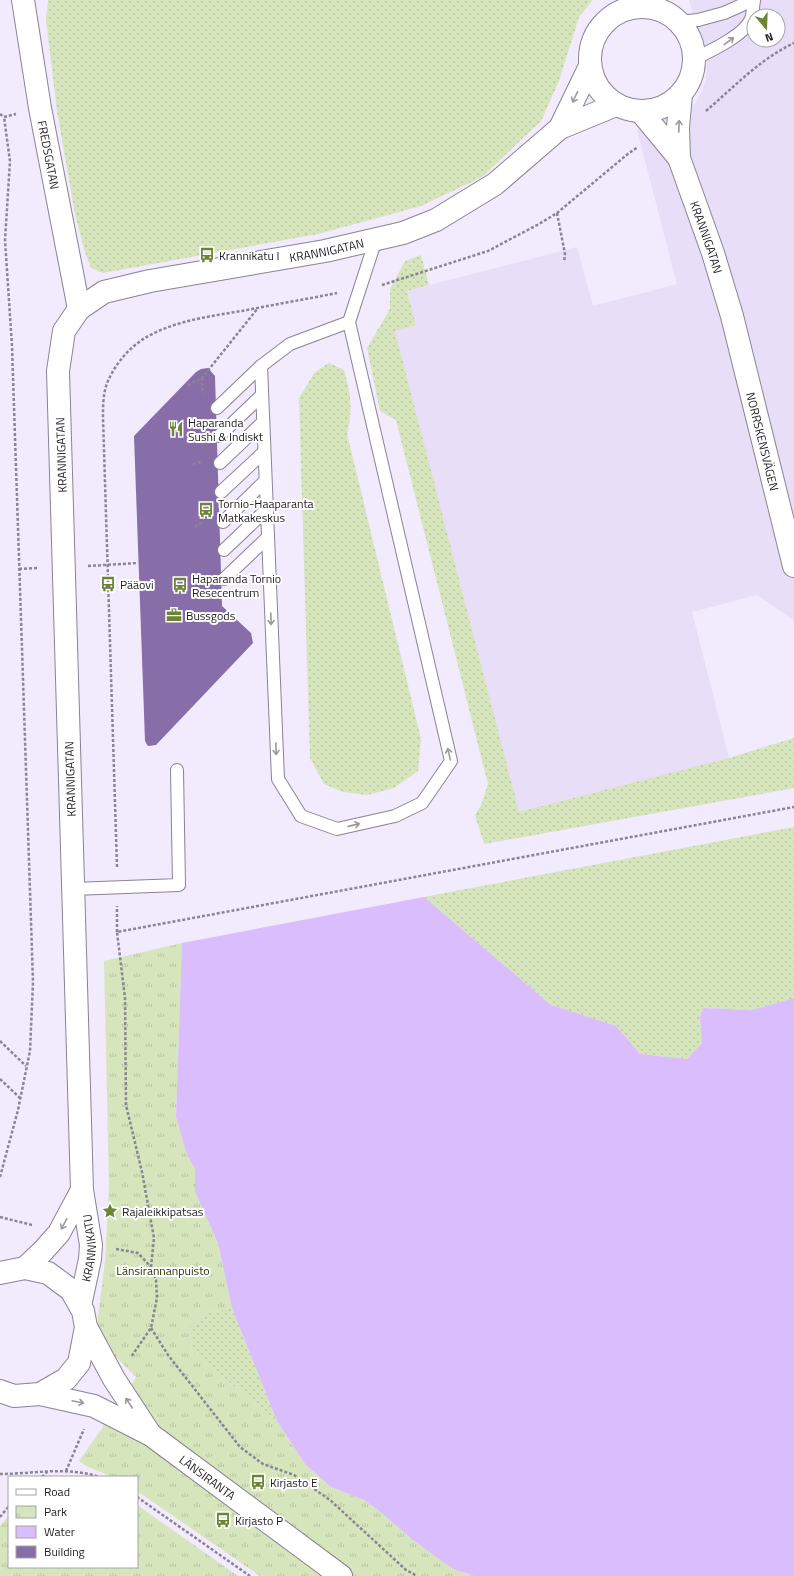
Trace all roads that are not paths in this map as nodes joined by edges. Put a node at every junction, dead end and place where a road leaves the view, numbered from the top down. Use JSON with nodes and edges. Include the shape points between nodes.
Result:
{"nodes":[{"id":1,"x":23,"y":0,"type":"edge"},
{"id":2,"x":753,"y":0,"type":"edge"},
{"id":3,"x":651,"y":4,"type":"edge"},
{"id":4,"x":613,"y":9,"type":"edge"},
{"id":5,"x":678,"y":22,"type":"junction"},
{"id":6,"x":694,"y":59,"type":"junction"},
{"id":7,"x":590,"y":66,"type":"junction"},
{"id":8,"x":682,"y":94,"type":"junction"},
{"id":9,"x":616,"y":105,"type":"junction"},
{"id":10,"x":641,"y":112,"type":"junction"},
{"id":11,"x":560,"y":128,"type":"junction"},
{"id":12,"x":679,"y":158,"type":"junction"},
{"id":13,"x":376,"y":239,"type":"junction"},
{"id":14,"x":80,"y":309,"type":"junction"},
{"id":15,"x":732,"y":316,"type":"joint"},
{"id":16,"x":350,"y":322,"type":"junction"},
{"id":17,"x":261,"y":366,"type":"junction"},
{"id":18,"x":262,"y":395,"type":"junction"},
{"id":19,"x":217,"y":408,"type":"dead end"},
{"id":20,"x":263,"y":422,"type":"junction"},
{"id":21,"x":219,"y":436,"type":"dead end"},
{"id":22,"x":264,"y":452,"type":"junction"},
{"id":23,"x":220,"y":464,"type":"dead end"},
{"id":24,"x":265,"y":481,"type":"junction"},
{"id":25,"x":221,"y":492,"type":"dead end"},
{"id":26,"x":266,"y":510,"type":"junction"},
{"id":27,"x":223,"y":522,"type":"dead end"},
{"id":28,"x":267,"y":538,"type":"junction"},
{"id":29,"x":224,"y":550,"type":"dead end"},
{"id":30,"x":794,"y":566,"type":"edge"},
{"id":31,"x":224,"y":579,"type":"dead end"},
{"id":32,"x":177,"y":770,"type":"dead end"},
{"id":33,"x":73,"y":889,"type":"junction"},
{"id":34,"x":80,"y":1131,"type":"joint"},
{"id":35,"x":82,"y":1190,"type":"junction"},
{"id":36,"x":25,"y":1268,"type":"junction"},
{"id":37,"x":0,"y":1273,"type":"edge"},
{"id":38,"x":80,"y":1306,"type":"junction"},
{"id":39,"x":86,"y":1327,"type":"junction"},
{"id":40,"x":0,"y":1391,"type":"edge"},
{"id":41,"x":40,"y":1394,"type":"junction"},
{"id":42,"x":151,"y":1435,"type":"junction"},
{"id":43,"x":341,"y":1576,"type":"edge"}],
"edges":[{"from":1,"to":14,"type":"street","name":"FREDSGATAN","via":[[40,108]]},
{"from":2,"to":5,"type":"lane","via":[[724,13]]},
{"from":6,"to":2,"type":"lane","one_way":true,"via":[[725,44],[742,30],[751,19]]},
{"from":3,"to":4,"type":"street","via":[[624,10]]},
{"from":3,"to":5,"type":"street"},
{"from":4,"to":7,"type":"street","via":[[594,39],[590,52]]},
{"from":5,"to":6,"type":"street","via":[[687,32]]},
{"from":6,"to":8,"type":"street","via":[[693,71]]},
{"from":7,"to":9,"type":"street","via":[[598,88]]},
{"from":7,"to":11,"type":"street","name":"KRANNIGATAN","one_way":true},
{"from":8,"to":10,"type":"street","via":[[669,104]]},
{"from":12,"to":8,"type":"street","name":"KRANNIGATAN","one_way":true,"via":[[678,126]]},
{"from":9,"to":10,"type":"street"},
{"from":9,"to":11,"type":"street","name":"KRANNIGATAN"},
{"from":10,"to":12,"type":"street","name":"KRANNIGATAN"},
{"from":11,"to":13,"type":"street","name":"KRANNIGATAN","via":[[495,184],[465,203],[436,220],[404,233]]},
{"from":12,"to":15,"type":"street","name":"KRANNIGATAN","via":[[713,252]]},
{"from":13,"to":14,"type":"street","name":"KRANNIGATAN","via":[[325,251],[150,281],[104,292]]},
{"from":13,"to":16,"type":"lane"},
{"from":14,"to":33,"type":"street","name":"KRANNIGATAN","via":[[64,331],[58,371]]},
{"from":15,"to":30,"type":"street","name":"NORRSKENSVÄGEN"},
{"from":16,"to":17,"type":"lane","via":[[290,344]]},
{"from":28,"to":16,"type":"lane","one_way":true,"via":[[278,779],[301,816],[337,829],[395,816],[422,803],[451,761]]},
{"from":17,"to":18,"type":"lane"},
{"from":17,"to":19,"type":"lane"},
{"from":18,"to":20,"type":"lane"},
{"from":18,"to":21,"type":"lane"},
{"from":20,"to":22,"type":"lane"},
{"from":20,"to":23,"type":"lane"},
{"from":22,"to":24,"type":"lane"},
{"from":22,"to":25,"type":"lane"},
{"from":24,"to":26,"type":"lane"},
{"from":24,"to":27,"type":"lane"},
{"from":26,"to":28,"type":"lane"},
{"from":26,"to":29,"type":"lane"},
{"from":28,"to":31,"type":"lane"},
{"from":32,"to":33,"type":"lane","via":[[179,885]]},
{"from":33,"to":34,"type":"street","name":"KRANNIGATAN"},
{"from":34,"to":35,"type":"street","name":"KRANNIKATU"},
{"from":35,"to":36,"type":"street","name":"KRANNIKATU","one_way":true,"via":[[59,1234]]},
{"from":35,"to":38,"type":"street","name":"KRANNIKATU","via":[[91,1245]]},
{"from":36,"to":37,"type":"street"},
{"from":36,"to":38,"type":"street","via":[[48,1273],[71,1290]]},
{"from":38,"to":39,"type":"street"},
{"from":39,"to":41,"type":"street","via":[[78,1363],[66,1379]]},
{"from":42,"to":39,"type":"street","name":"LÄNSIRANTA","one_way":true,"via":[[114,1379]]},
{"from":40,"to":41,"type":"street","via":[[14,1396]]},
{"from":41,"to":42,"type":"street","name":"LÄNSIRANTA","one_way":true,"via":[[94,1406]]},
{"from":42,"to":43,"type":"street","name":"LÄNSIRANTA"}]}
